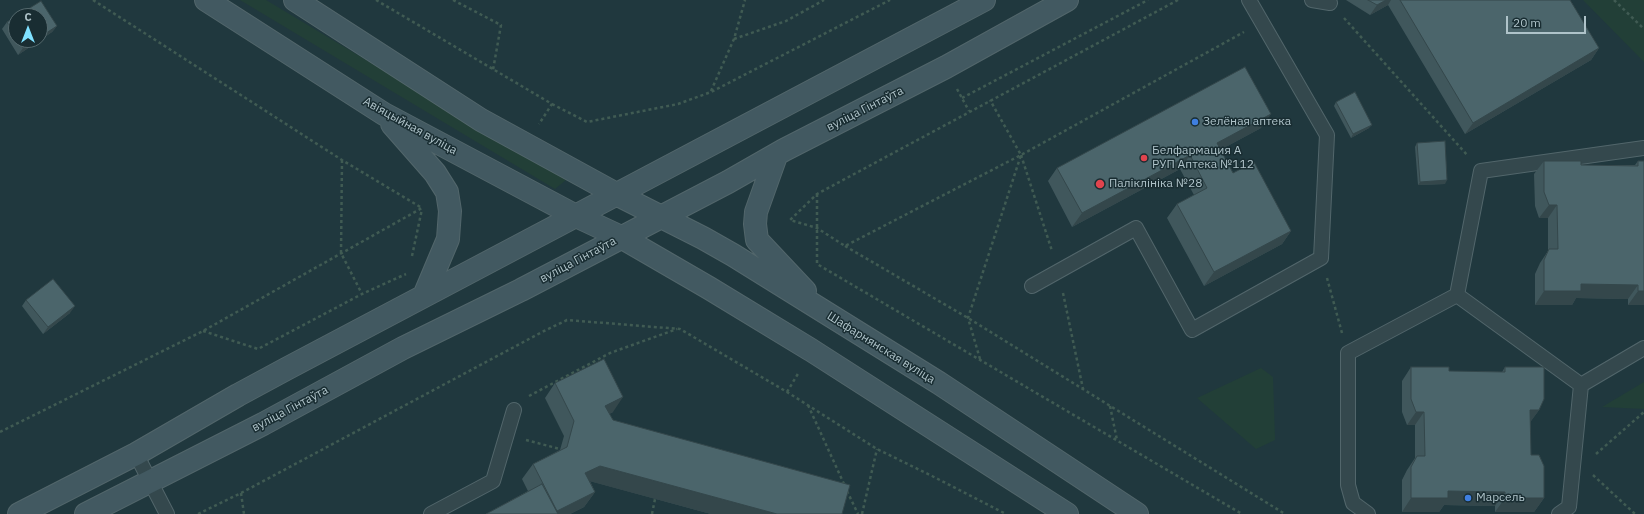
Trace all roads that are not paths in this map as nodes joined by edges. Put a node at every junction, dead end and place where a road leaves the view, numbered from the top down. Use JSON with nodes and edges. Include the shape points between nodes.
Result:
{"nodes":[{"id":1,"x":206,"y":0,"type":"edge"},
{"id":2,"x":296,"y":0,"type":"edge"},
{"id":3,"x":984,"y":0,"type":"edge"},
{"id":4,"x":1067,"y":0,"type":"edge"},
{"id":5,"x":1249,"y":0,"type":"edge"},
{"id":6,"x":1312,"y":0,"type":"edge"},
{"id":7,"x":1330,"y":3,"type":"road end"},
{"id":8,"x":384,"y":114,"type":"junction"},
{"id":9,"x":1644,"y":148,"type":"edge"},
{"id":10,"x":776,"y":156,"type":"junction"},
{"id":11,"x":618,"y":195,"type":"junction"},
{"id":12,"x":576,"y":216,"type":"junction"},
{"id":13,"x":660,"y":217,"type":"junction"},
{"id":14,"x":622,"y":237,"type":"junction"},
{"id":15,"x":1032,"y":286,"type":"dead end"},
{"id":16,"x":1457,"y":294,"type":"junction"},
{"id":17,"x":424,"y":296,"type":"junction"},
{"id":18,"x":825,"y":313,"type":"junction"},
{"id":19,"x":1644,"y":348,"type":"edge"},
{"id":20,"x":1581,"y":385,"type":"junction"},
{"id":21,"x":514,"y":410,"type":"road end"},
{"id":22,"x":136,"y":454,"type":"junction"},
{"id":23,"x":150,"y":481,"type":"junction"},
{"id":24,"x":20,"y":514,"type":"edge"},
{"id":25,"x":86,"y":514,"type":"edge"},
{"id":26,"x":167,"y":514,"type":"edge"},
{"id":27,"x":431,"y":514,"type":"edge"},
{"id":28,"x":1067,"y":514,"type":"edge"},
{"id":29,"x":1137,"y":514,"type":"edge"},
{"id":30,"x":1368,"y":514,"type":"edge"},
{"id":31,"x":1559,"y":514,"type":"edge"}],
"edges":[{"from":1,"to":8,"type":"main road","name":"Авіяцыйная вуліца"},
{"from":2,"to":11,"type":"main road","via":[[481,120]]},
{"from":3,"to":11,"type":"main road","via":[[705,146]]},
{"from":4,"to":10,"type":"main road","name":"вуліца Гінтаўта"},
{"from":5,"to":15,"type":"lane","via":[[1327,135],[1321,258],[1192,330],[1136,228]]},
{"from":6,"to":7,"type":"lane"},
{"from":8,"to":12,"type":"main road","name":"Авіяцыйная вуліца"},
{"from":8,"to":17,"type":"main road","via":[[435,173],[447,192],[450,211],[448,239]]},
{"from":9,"to":16,"type":"lane","via":[[1481,171]]},
{"from":10,"to":13,"type":"main road","name":"вуліца Гінтаўта"},
{"from":10,"to":18,"type":"main road","via":[[756,212],[758,240]]},
{"from":11,"to":12,"type":"main road"},
{"from":11,"to":13,"type":"main road","name":"Шафарнянская вуліца"},
{"from":12,"to":14,"type":"main road","name":"Авіяцыйная вуліца"},
{"from":12,"to":17,"type":"main road"},
{"from":13,"to":14,"type":"main road","name":"вуліца Гінтаўта"},
{"from":13,"to":18,"type":"main road","name":"Шафарнянская вуліца","via":[[733,255]]},
{"from":14,"to":23,"type":"main road","name":"вуліца Гінтаўта"},
{"from":14,"to":28,"type":"main road","via":[[811,350]]},
{"from":16,"to":20,"type":"lane"},
{"from":16,"to":30,"type":"lane","via":[[1348,353],[1348,485],[1353,503]]},
{"from":17,"to":22,"type":"main road","via":[[238,395]]},
{"from":18,"to":29,"type":"main road","name":"Шафарнянская вуліца","via":[[939,383]]},
{"from":19,"to":20,"type":"lane"},
{"from":20,"to":31,"type":"lane","via":[[1578,461],[1569,507]]},
{"from":21,"to":27,"type":"lane","via":[[493,481]]},
{"from":22,"to":23,"type":"lane"},
{"from":22,"to":24,"type":"main road"},
{"from":23,"to":25,"type":"main road","name":"вуліца Гінтаўта"},
{"from":23,"to":26,"type":"lane"}]}
